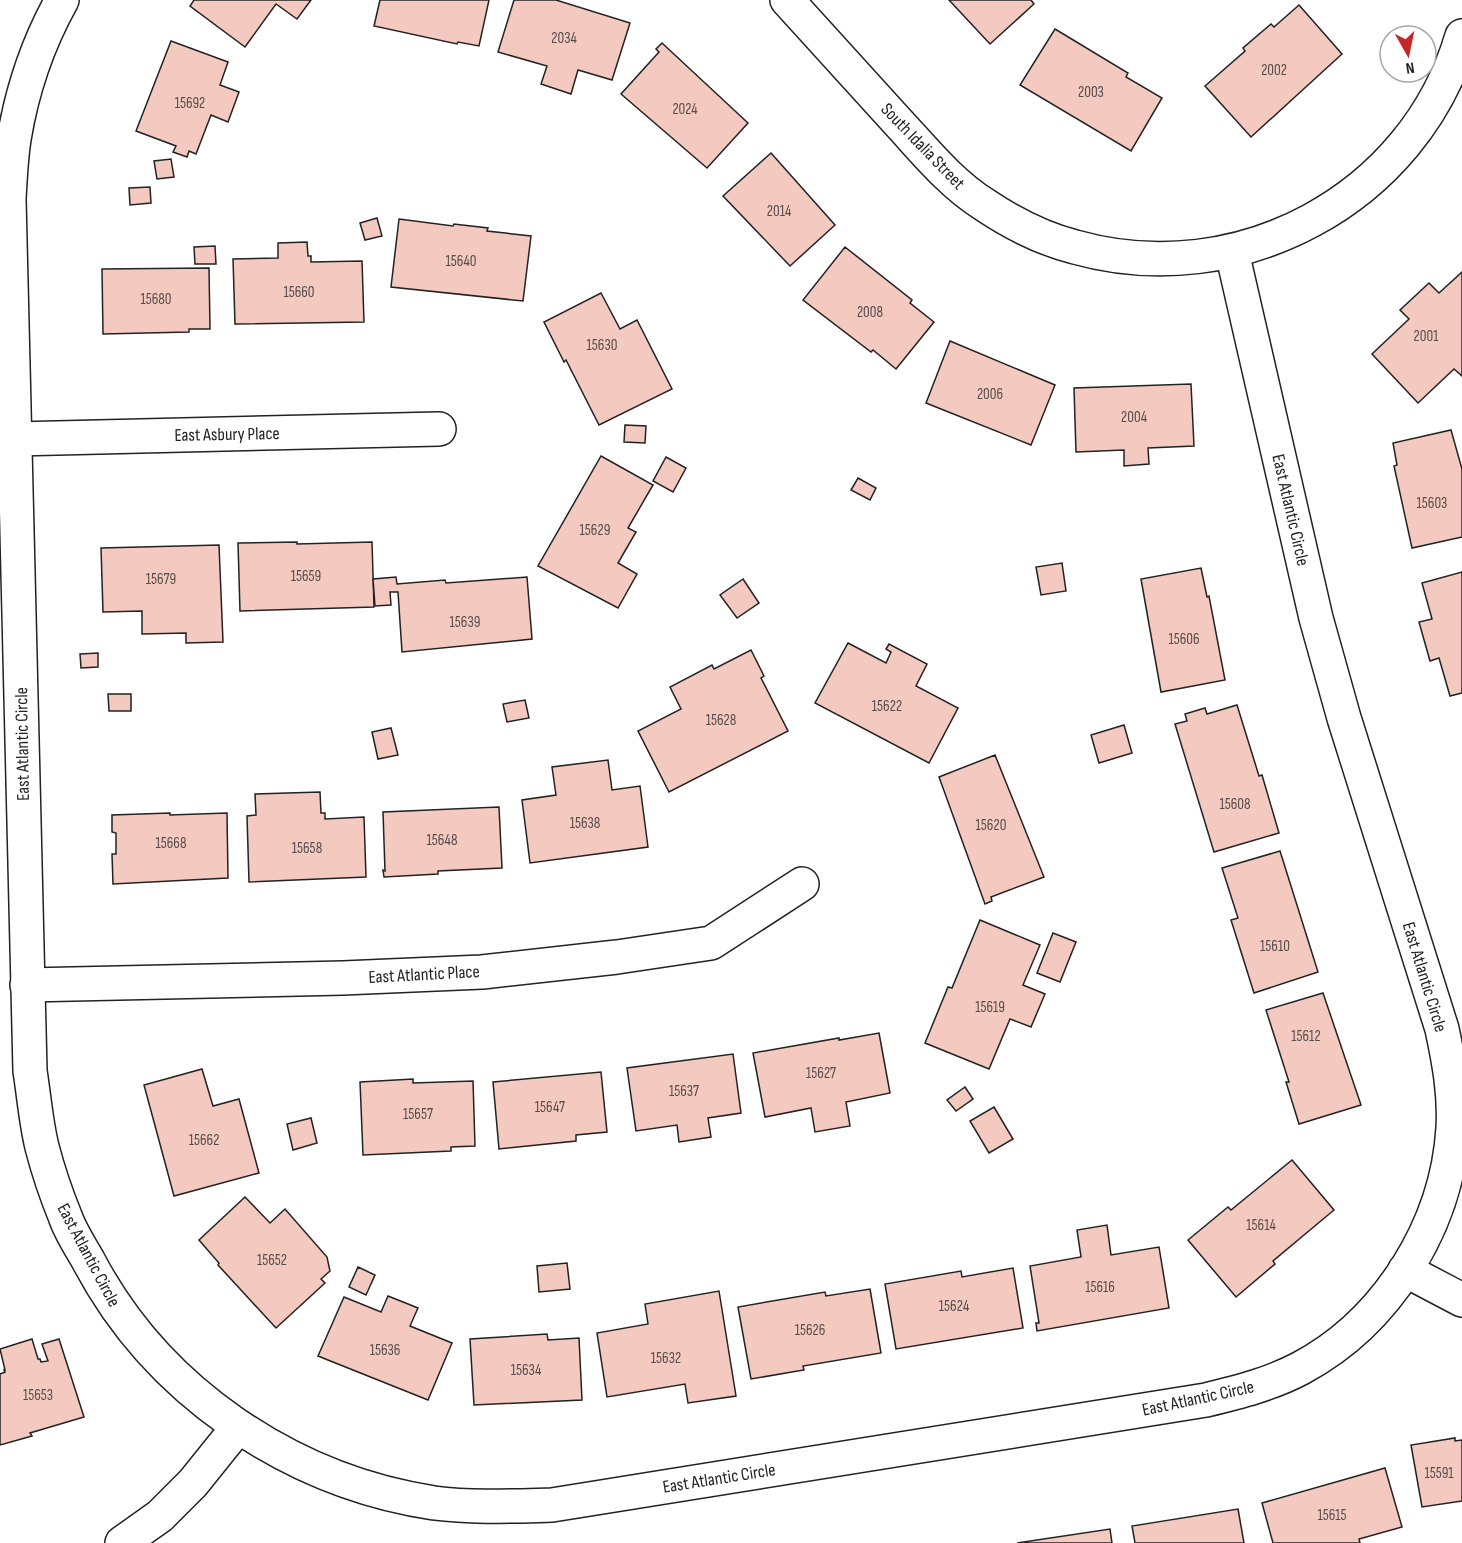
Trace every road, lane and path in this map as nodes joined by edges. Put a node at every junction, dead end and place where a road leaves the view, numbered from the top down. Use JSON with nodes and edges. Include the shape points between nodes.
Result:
{"nodes":[{"id":1,"x":62,"y":0,"type":"edge"},
{"id":2,"x":787,"y":0,"type":"edge"},
{"id":3,"x":1462,"y":36,"type":"edge"},
{"id":4,"x":1232,"y":252,"type":"junction"},
{"id":5,"x":440,"y":429,"type":"dead end"},
{"id":6,"x":15,"y":439,"type":"junction"},
{"id":7,"x":802,"y":884,"type":"dead end"},
{"id":8,"x":27,"y":985,"type":"junction"},
{"id":9,"x":1405,"y":1270,"type":"junction"},
{"id":10,"x":1462,"y":1300,"type":"edge"},
{"id":11,"x":238,"y":1427,"type":"junction"},
{"id":12,"x":122,"y":1543,"type":"edge"}],
"edges":[{"from":1,"to":6,"type":"street","name":"East Atlantic Circle","via":[[26,82],[14,140],[9,199]]},
{"from":2,"to":4,"type":"street","name":"South Idalia Street","via":[[943,172],[983,204],[1027,229],[1074,247],[1124,257],[1175,259]]},
{"from":3,"to":4,"type":"street","name":"South Idalia Street","via":[[1455,61],[1433,106],[1403,147],[1368,183],[1327,213],[1281,236]]},
{"from":4,"to":9,"type":"street","name":"East Atlantic Circle","via":[[1316,618],[1442,1029],[1452,1078],[1453,1129],[1445,1179],[1429,1227]]},
{"from":5,"to":6,"type":"street","name":"East Asbury Place"},
{"from":6,"to":8,"type":"street","name":"East Atlantic Circle"},
{"from":7,"to":8,"type":"street","name":"East Atlantic Place","via":[[711,943],[617,957],[482,972]]},
{"from":8,"to":11,"type":"street","name":"East Atlantic Circle","via":[[30,1071],[42,1146],[65,1218],[103,1289],[132,1330],[191,1391]]},
{"from":9,"to":10,"type":"street"},
{"from":9,"to":11,"type":"street","name":"East Atlantic Circle","via":[[1379,1305],[1343,1339],[1301,1368],[1255,1388],[1195,1402],[552,1505],[492,1507],[434,1503],[359,1486],[285,1455]]},
{"from":11,"to":12,"type":"street","via":[[193,1483],[160,1516]]}]}
